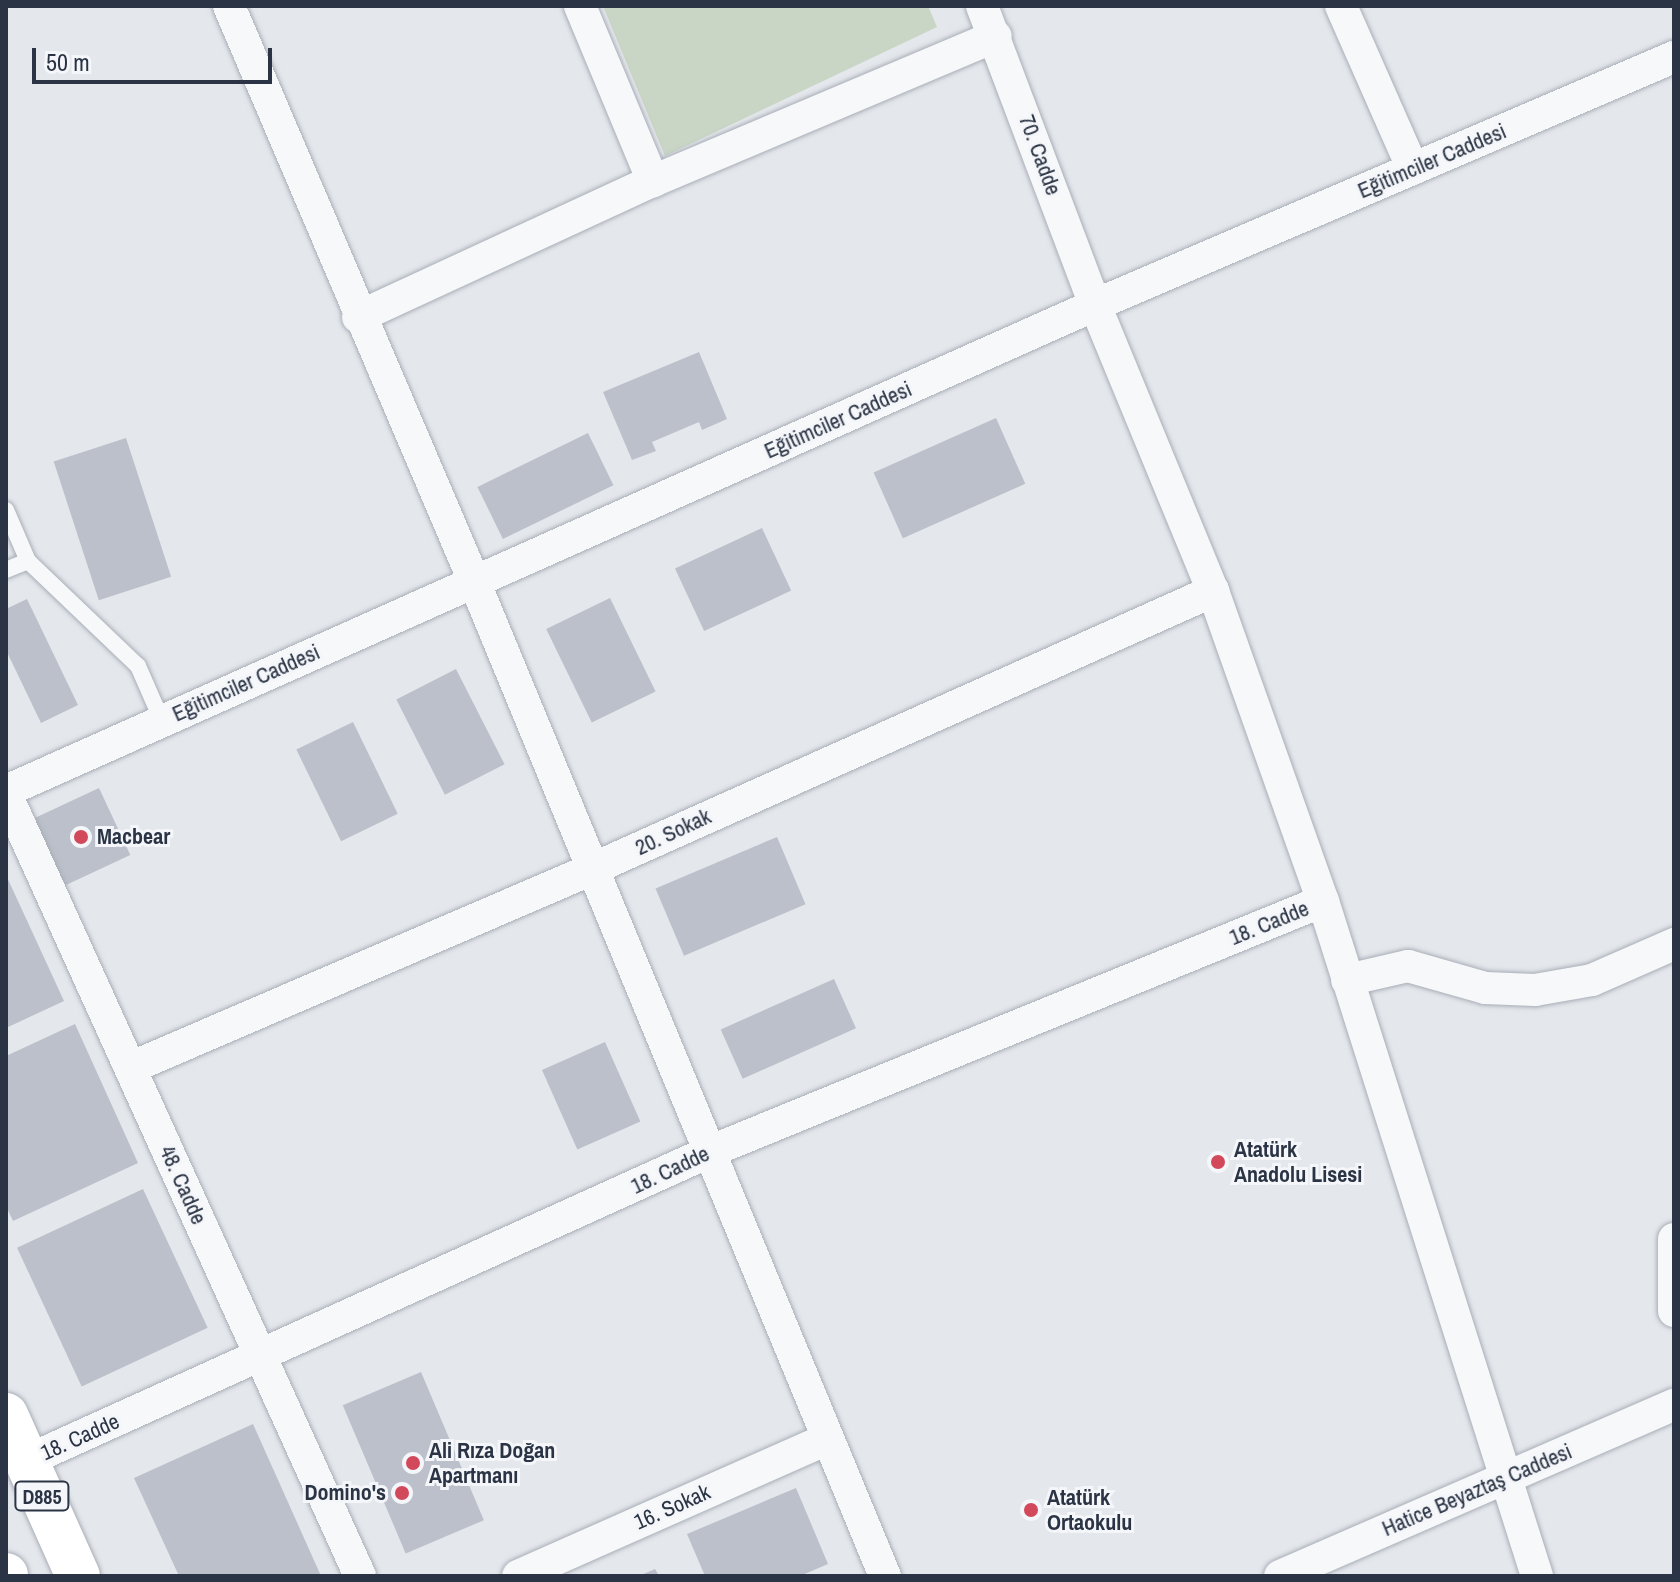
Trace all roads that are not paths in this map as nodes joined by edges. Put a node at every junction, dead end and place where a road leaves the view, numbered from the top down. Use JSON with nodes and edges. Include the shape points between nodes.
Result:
{"nodes":[{"id":1,"x":229,"y":6,"type":"edge"},
{"id":2,"x":580,"y":6,"type":"edge"},
{"id":3,"x":982,"y":6,"type":"edge"},
{"id":4,"x":1341,"y":6,"type":"edge"},
{"id":5,"x":996,"y":36,"type":"junction"},
{"id":6,"x":1674,"y":57,"type":"edge"},
{"id":7,"x":1413,"y":169,"type":"junction"},
{"id":8,"x":653,"y":181,"type":"junction"},
{"id":9,"x":1095,"y":305,"type":"junction"},
{"id":10,"x":358,"y":317,"type":"junction"},
{"id":11,"x":6,"y":510,"type":"edge"},
{"id":12,"x":28,"y":561,"type":"junction"},
{"id":13,"x":6,"y":570,"type":"edge"},
{"id":14,"x":474,"y":581,"type":"junction"},
{"id":15,"x":1213,"y":591,"type":"junction"},
{"id":16,"x":162,"y":721,"type":"junction"},
{"id":17,"x":6,"y":792,"type":"edge"},
{"id":18,"x":590,"y":870,"type":"junction"},
{"id":19,"x":1323,"y":901,"type":"junction"},
{"id":20,"x":1674,"y":944,"type":"edge"},
{"id":21,"x":1347,"y":980,"type":"junction"},
{"id":22,"x":130,"y":1068,"type":"junction"},
{"id":23,"x":711,"y":1151,"type":"junction"},
{"id":24,"x":1674,"y":1239,"type":"edge"},
{"id":25,"x":1674,"y":1311,"type":"edge"},
{"id":26,"x":261,"y":1358,"type":"junction"},
{"id":27,"x":1674,"y":1405,"type":"edge"},
{"id":28,"x":6,"y":1415,"type":"edge"},
{"id":29,"x":827,"y":1439,"type":"junction"},
{"id":30,"x":26,"y":1461,"type":"junction"},
{"id":31,"x":1503,"y":1479,"type":"junction"},
{"id":32,"x":78,"y":1576,"type":"edge"},
{"id":33,"x":360,"y":1576,"type":"edge"},
{"id":34,"x":518,"y":1576,"type":"edge"},
{"id":35,"x":885,"y":1576,"type":"edge"},
{"id":36,"x":1280,"y":1576,"type":"edge"},
{"id":37,"x":1537,"y":1576,"type":"edge"}],
"edges":[{"from":1,"to":10,"type":"street"},
{"from":2,"to":8,"type":"street"},
{"from":3,"to":5,"type":"street","name":"70. Cadde"},
{"from":4,"to":7,"type":"street"},
{"from":5,"to":8,"type":"street"},
{"from":5,"to":9,"type":"street","name":"70. Cadde"},
{"from":6,"to":7,"type":"street","name":"Eğitimciler Caddesi"},
{"from":7,"to":9,"type":"street","name":"Eğitimciler Caddesi"},
{"from":8,"to":10,"type":"street"},
{"from":9,"to":14,"type":"street","name":"Eğitimciler Caddesi"},
{"from":9,"to":15,"type":"street","name":"70. Cadde"},
{"from":10,"to":14,"type":"street"},
{"from":11,"to":12,"type":"lane"},
{"from":12,"to":13,"type":"lane"},
{"from":12,"to":16,"type":"lane","via":[[138,666]]},
{"from":14,"to":16,"type":"street","name":"Eğitimciler Caddesi"},
{"from":14,"to":18,"type":"street"},
{"from":15,"to":18,"type":"street","name":"20. Sokak"},
{"from":15,"to":19,"type":"street","name":"70. Cadde"},
{"from":16,"to":17,"type":"street","name":"Eğitimciler Caddesi"},
{"from":17,"to":22,"type":"street","name":"48. Cadde"},
{"from":18,"to":22,"type":"street","name":"20. Sokak"},
{"from":18,"to":23,"type":"street"},
{"from":19,"to":21,"type":"street","name":"70. Cadde"},
{"from":19,"to":23,"type":"street","name":"18. Cadde"},
{"from":20,"to":21,"type":"street","via":[[1592,980],[1535,990],[1485,988],[1408,966]]},
{"from":21,"to":31,"type":"street","name":"70. Cadde"},
{"from":22,"to":26,"type":"street","name":"48. Cadde"},
{"from":23,"to":26,"type":"street","name":"18. Cadde"},
{"from":23,"to":29,"type":"street"},
{"from":24,"to":25,"type":"street"},
{"from":26,"to":30,"type":"street","name":"18. Cadde"},
{"from":26,"to":33,"type":"street","name":"48. Cadde"},
{"from":27,"to":31,"type":"street","name":"Hatice Beyaztaş Caddesi"},
{"from":28,"to":30,"type":"main road","number":"D885"},
{"from":29,"to":34,"type":"street","name":"16. Sokak"},
{"from":29,"to":35,"type":"street"},
{"from":30,"to":32,"type":"main road","number":"D885"},
{"from":31,"to":36,"type":"street","name":"Hatice Beyaztaş Caddesi"},
{"from":31,"to":37,"type":"street","name":"70. Cadde"}]}
